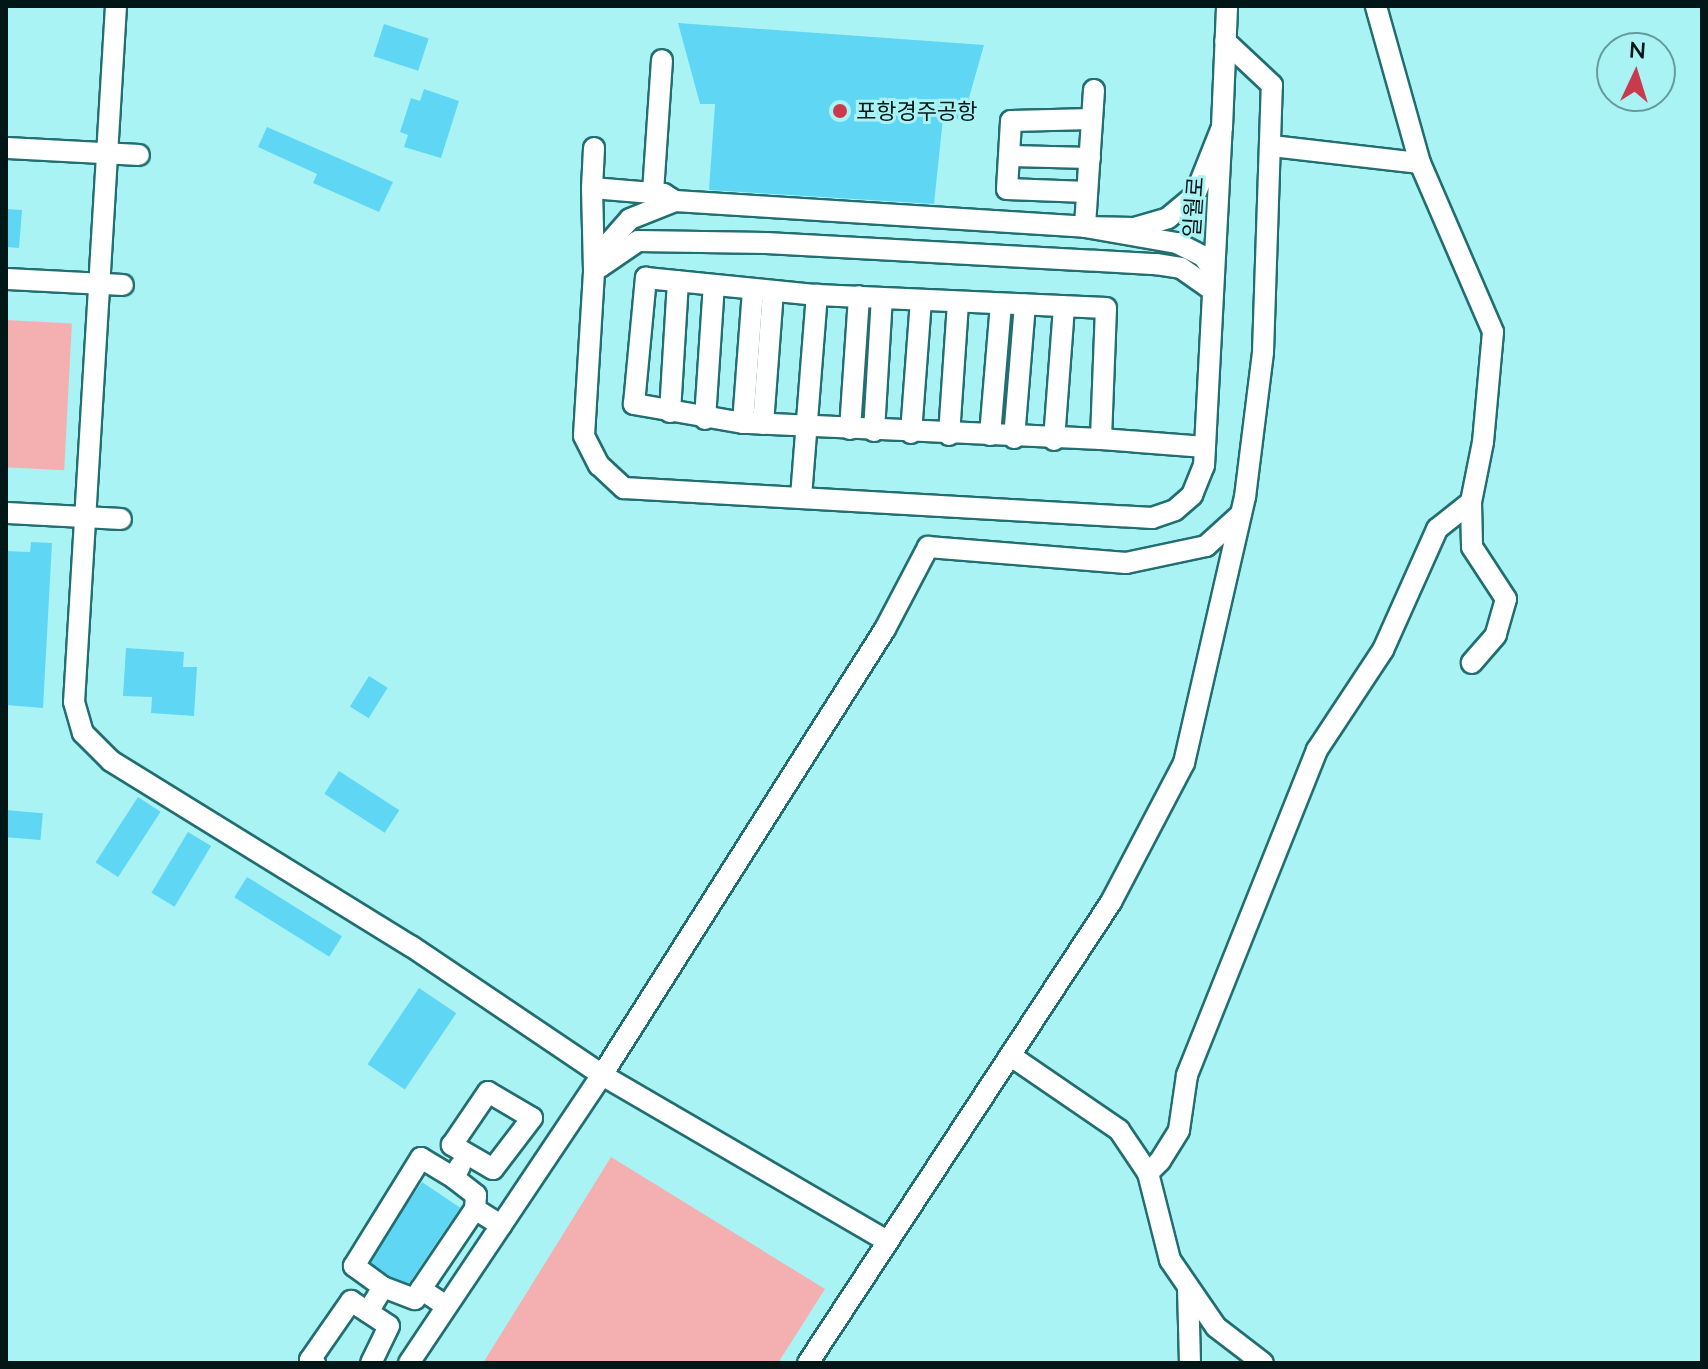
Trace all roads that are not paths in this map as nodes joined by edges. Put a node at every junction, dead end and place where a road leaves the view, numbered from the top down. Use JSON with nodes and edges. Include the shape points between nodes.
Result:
{"nodes":[{"id":1,"x":116,"y":6,"type":"edge"},
{"id":2,"x":1227,"y":6,"type":"edge"},
{"id":3,"x":1376,"y":6,"type":"edge"},
{"id":4,"x":1225,"y":41,"type":"junction"},
{"id":5,"x":662,"y":60,"type":"dead end"},
{"id":6,"x":1094,"y":90,"type":"dead end"},
{"id":7,"x":1092,"y":119,"type":"junction"},
{"id":8,"x":1222,"y":127,"type":"junction"},
{"id":9,"x":1272,"y":146,"type":"junction"},
{"id":10,"x":6,"y":148,"type":"edge"},
{"id":11,"x":594,"y":148,"type":"dead end"},
{"id":12,"x":107,"y":153,"type":"junction"},
{"id":13,"x":139,"y":155,"type":"dead end"},
{"id":14,"x":1011,"y":156,"type":"junction"},
{"id":15,"x":1090,"y":158,"type":"junction"},
{"id":16,"x":1420,"y":163,"type":"junction"},
{"id":17,"x":592,"y":188,"type":"junction"},
{"id":18,"x":653,"y":192,"type":"junction"},
{"id":19,"x":1087,"y":192,"type":"junction"},
{"id":20,"x":675,"y":201,"type":"junction"},
{"id":21,"x":1085,"y":227,"type":"junction"},
{"id":22,"x":594,"y":272,"type":"junction"},
{"id":23,"x":6,"y":279,"type":"edge"},
{"id":24,"x":1212,"y":280,"type":"junction"},
{"id":25,"x":678,"y":281,"type":"junction"},
{"id":26,"x":99,"y":284,"type":"junction"},
{"id":27,"x":123,"y":285,"type":"dead end"},
{"id":28,"x":714,"y":285,"type":"junction"},
{"id":29,"x":763,"y":290,"type":"junction"},
{"id":30,"x":817,"y":295,"type":"junction"},
{"id":31,"x":859,"y":296,"type":"junction"},
{"id":32,"x":882,"y":298,"type":"junction"},
{"id":33,"x":921,"y":300,"type":"junction"},
{"id":34,"x":958,"y":302,"type":"junction"},
{"id":35,"x":1025,"y":304,"type":"junction"},
{"id":36,"x":1001,"y":305,"type":"junction"},
{"id":37,"x":1064,"y":306,"type":"junction"},
{"id":38,"x":670,"y":412,"type":"junction"},
{"id":39,"x":705,"y":419,"type":"junction"},
{"id":40,"x":753,"y":424,"type":"junction"},
{"id":41,"x":808,"y":427,"type":"junction"},
{"id":42,"x":850,"y":429,"type":"junction"},
{"id":43,"x":874,"y":431,"type":"junction"},
{"id":44,"x":911,"y":433,"type":"junction"},
{"id":45,"x":949,"y":435,"type":"junction"},
{"id":46,"x":990,"y":435,"type":"junction"},
{"id":47,"x":1014,"y":438,"type":"junction"},
{"id":48,"x":1101,"y":439,"type":"junction"},
{"id":49,"x":1054,"y":440,"type":"junction"},
{"id":50,"x":1205,"y":447,"type":"junction"},
{"id":51,"x":801,"y":497,"type":"junction"},
{"id":52,"x":1471,"y":502,"type":"junction"},
{"id":53,"x":6,"y":513,"type":"edge"},
{"id":54,"x":1241,"y":514,"type":"junction"},
{"id":55,"x":85,"y":517,"type":"junction"},
{"id":56,"x":121,"y":519,"type":"dead end"},
{"id":57,"x":1472,"y":663,"type":"dead end"},
{"id":58,"x":1011,"y":1056,"type":"junction"},
{"id":59,"x":602,"y":1075,"type":"junction"},
{"id":60,"x":520,"y":1140,"type":"junction"},
{"id":61,"x":466,"y":1153,"type":"junction"},
{"id":62,"x":546,"y":1158,"type":"junction"},
{"id":63,"x":1148,"y":1173,"type":"junction"},
{"id":64,"x":454,"y":1178,"type":"junction"},
{"id":65,"x":475,"y":1209,"type":"junction"},
{"id":66,"x":501,"y":1225,"type":"junction"},
{"id":67,"x":887,"y":1241,"type":"junction"},
{"id":68,"x":450,"y":1245,"type":"junction"},
{"id":69,"x":474,"y":1263,"type":"junction"},
{"id":70,"x":383,"y":1287,"type":"junction"},
{"id":71,"x":1188,"y":1287,"type":"junction"},
{"id":72,"x":421,"y":1289,"type":"junction"},
{"id":73,"x":446,"y":1306,"type":"junction"},
{"id":74,"x":368,"y":1312,"type":"junction"},
{"id":75,"x":380,"y":1359,"type":"edge"},
{"id":76,"x":315,"y":1363,"type":"edge"},
{"id":77,"x":409,"y":1363,"type":"edge"},
{"id":78,"x":808,"y":1363,"type":"edge"},
{"id":79,"x":1190,"y":1363,"type":"edge"},
{"id":80,"x":1263,"y":1363,"type":"edge"}],
"edges":[{"from":1,"to":12,"type":"street"},
{"from":2,"to":4,"type":"street","name":"일월로"},
{"from":3,"to":16,"type":"street"},
{"from":4,"to":8,"type":"street","name":"일월로"},
{"from":4,"to":9,"type":"street","via":[[1272,85]]},
{"from":5,"to":18,"type":"street"},
{"from":6,"to":7,"type":"street"},
{"from":7,"to":14,"type":"street","via":[[1011,121]]},
{"from":7,"to":15,"type":"street"},
{"from":8,"to":21,"type":"street","via":[[1195,195],[1168,218],[1134,228]]},
{"from":8,"to":24,"type":"street","name":"일월로"},
{"from":9,"to":16,"type":"street"},
{"from":9,"to":54,"type":"street","via":[[1263,352]]},
{"from":10,"to":12,"type":"street"},
{"from":11,"to":17,"type":"street","name":"일월로"},
{"from":12,"to":13,"type":"street"},
{"from":12,"to":26,"type":"street"},
{"from":14,"to":15,"type":"street"},
{"from":14,"to":19,"type":"street","via":[[1007,189]]},
{"from":15,"to":19,"type":"street"},
{"from":16,"to":52,"type":"street","via":[[1493,332],[1483,442]]},
{"from":17,"to":18,"type":"street"},
{"from":17,"to":22,"type":"street","name":"일월로"},
{"from":18,"to":20,"type":"street"},
{"from":19,"to":21,"type":"street"},
{"from":20,"to":21,"type":"street"},
{"from":20,"to":22,"type":"street","via":[[630,219],[600,253]]},
{"from":21,"to":24,"type":"street","via":[[1177,243],[1203,256]]},
{"from":22,"to":24,"type":"street","via":[[638,241],[675,239],[1156,264]]},
{"from":22,"to":51,"type":"street","name":"일월로","via":[[584,436],[599,465],[624,488]]},
{"from":23,"to":26,"type":"street"},
{"from":24,"to":50,"type":"street","name":"일월로"},
{"from":25,"to":28,"type":"street"},
{"from":25,"to":38,"type":"street"},
{"from":25,"to":38,"type":"street","via":[[646,278],[634,404]]},
{"from":26,"to":27,"type":"street"},
{"from":26,"to":55,"type":"street"},
{"from":28,"to":29,"type":"street"},
{"from":28,"to":39,"type":"street"},
{"from":29,"to":30,"type":"street"},
{"from":29,"to":40,"type":"street"},
{"from":30,"to":31,"type":"street"},
{"from":30,"to":41,"type":"street"},
{"from":31,"to":32,"type":"street"},
{"from":31,"to":42,"type":"street"},
{"from":32,"to":33,"type":"street"},
{"from":32,"to":43,"type":"street"},
{"from":33,"to":34,"type":"street"},
{"from":33,"to":44,"type":"street"},
{"from":34,"to":36,"type":"street"},
{"from":34,"to":45,"type":"street"},
{"from":35,"to":36,"type":"street"},
{"from":35,"to":37,"type":"street"},
{"from":35,"to":47,"type":"street"},
{"from":36,"to":46,"type":"street"},
{"from":37,"to":48,"type":"street","via":[[1106,308]]},
{"from":37,"to":49,"type":"street"},
{"from":38,"to":39,"type":"street"},
{"from":39,"to":40,"type":"street"},
{"from":40,"to":41,"type":"street"},
{"from":41,"to":42,"type":"street"},
{"from":41,"to":51,"type":"street"},
{"from":42,"to":43,"type":"street"},
{"from":43,"to":44,"type":"street"},
{"from":44,"to":45,"type":"street"},
{"from":45,"to":46,"type":"street"},
{"from":46,"to":47,"type":"street"},
{"from":47,"to":49,"type":"street"},
{"from":48,"to":49,"type":"street"},
{"from":48,"to":50,"type":"street"},
{"from":50,"to":51,"type":"street","name":"일월로","via":[[1192,495],[1175,510],[1152,518]]},
{"from":52,"to":57,"type":"street","via":[[1472,547],[1506,599],[1496,635]]},
{"from":52,"to":63,"type":"street","via":[[1437,529],[1383,650],[1317,750],[1187,1075],[1179,1130]]},
{"from":53,"to":55,"type":"street"},
{"from":54,"to":58,"type":"street","via":[[1184,763],[1111,902]]},
{"from":54,"to":59,"type":"street","via":[[1206,546],[1126,563],[928,547],[885,629]]},
{"from":55,"to":56,"type":"street"},
{"from":55,"to":59,"type":"street","via":[[74,702],[75,720],[89,742]]},
{"from":58,"to":63,"type":"street","via":[[1119,1130]]},
{"from":58,"to":67,"type":"street"},
{"from":59,"to":62,"type":"street"},
{"from":59,"to":67,"type":"street"},
{"from":60,"to":61,"type":"street","via":[[493,1169]]},
{"from":60,"to":61,"type":"street","via":[[532,1118],[488,1092],[452,1145]]},
{"from":60,"to":62,"type":"street"},
{"from":61,"to":64,"type":"street"},
{"from":62,"to":66,"type":"street"},
{"from":63,"to":71,"type":"street","via":[[1170,1260]]},
{"from":64,"to":65,"type":"street","via":[[476,1195]]},
{"from":64,"to":70,"type":"street","via":[[421,1158],[354,1266]]},
{"from":65,"to":66,"type":"street"},
{"from":65,"to":68,"type":"street"},
{"from":66,"to":69,"type":"street"},
{"from":67,"to":78,"type":"street"},
{"from":68,"to":69,"type":"street"},
{"from":68,"to":72,"type":"street"},
{"from":69,"to":73,"type":"street"},
{"from":70,"to":72,"type":"street","via":[[415,1299]]},
{"from":70,"to":74,"type":"street"},
{"from":71,"to":79,"type":"street"},
{"from":71,"to":80,"type":"street","via":[[1216,1327]]},
{"from":72,"to":73,"type":"street"},
{"from":73,"to":77,"type":"street"},
{"from":74,"to":75,"type":"street","via":[[389,1326]]},
{"from":74,"to":76,"type":"street","via":[[351,1301],[310,1360]]}]}
